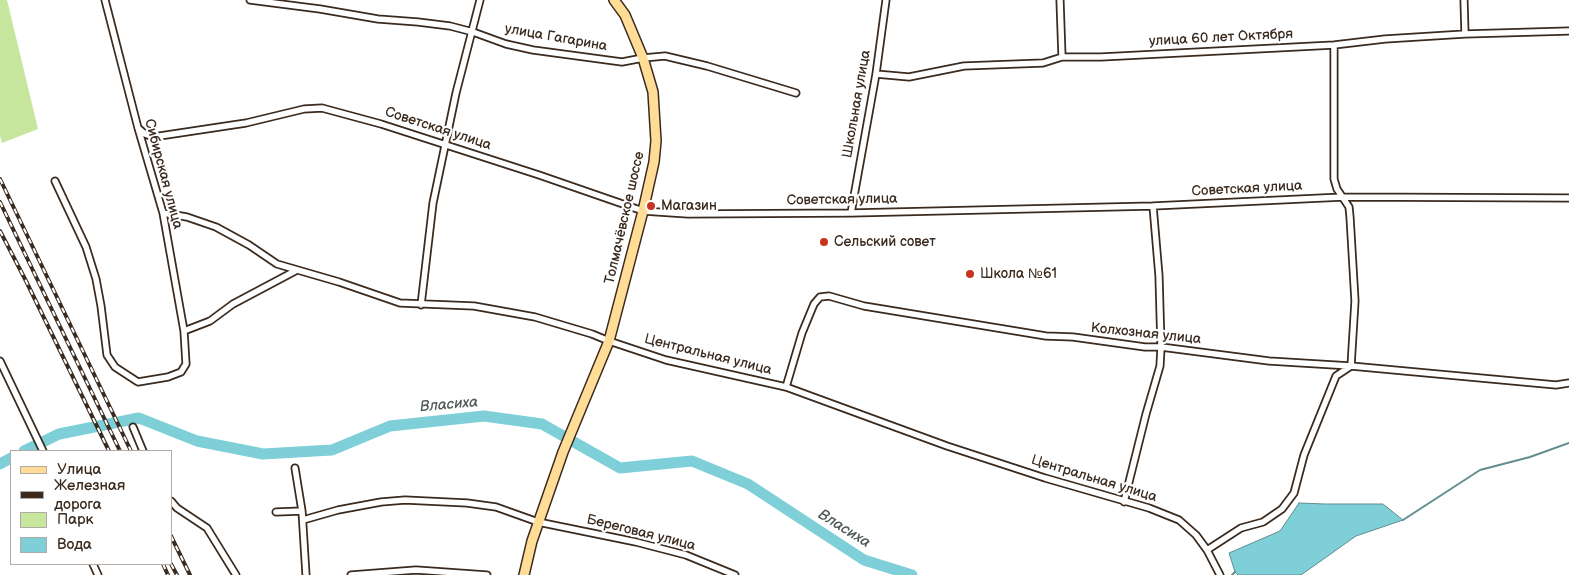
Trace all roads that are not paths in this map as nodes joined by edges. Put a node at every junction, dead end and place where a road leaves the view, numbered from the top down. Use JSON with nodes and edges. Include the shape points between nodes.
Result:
{"nodes":[{"id":1,"x":105,"y":0,"type":"edge"},
{"id":2,"x":250,"y":0,"type":"edge"},
{"id":3,"x":480,"y":0,"type":"edge"},
{"id":4,"x":614,"y":0,"type":"edge"},
{"id":5,"x":886,"y":0,"type":"edge"},
{"id":6,"x":1060,"y":0,"type":"edge"},
{"id":7,"x":1464,"y":0,"type":"edge"},
{"id":8,"x":1569,"y":31,"type":"edge"},
{"id":9,"x":472,"y":32,"type":"junction"},
{"id":10,"x":1465,"y":34,"type":"junction"},
{"id":11,"x":1334,"y":45,"type":"junction"},
{"id":12,"x":1062,"y":57,"type":"junction"},
{"id":13,"x":643,"y":58,"type":"junction"},
{"id":14,"x":876,"y":74,"type":"junction"},
{"id":15,"x":796,"y":93,"type":"dead end"},
{"id":16,"x":138,"y":128,"type":"junction"},
{"id":17,"x":444,"y":145,"type":"junction"},
{"id":18,"x":55,"y":181,"type":"dead end"},
{"id":19,"x":1343,"y":197,"type":"junction"},
{"id":20,"x":1569,"y":198,"type":"edge"},
{"id":21,"x":1153,"y":206,"type":"junction"},
{"id":22,"x":643,"y":211,"type":"junction"},
{"id":23,"x":164,"y":213,"type":"junction"},
{"id":24,"x":851,"y":213,"type":"junction"},
{"id":25,"x":298,"y":270,"type":"junction"},
{"id":26,"x":421,"y":305,"type":"junction"},
{"id":27,"x":184,"y":331,"type":"junction"},
{"id":28,"x":609,"y":341,"type":"junction"},
{"id":29,"x":1161,"y":347,"type":"junction"},
{"id":30,"x":0,"y":361,"type":"edge"},
{"id":31,"x":1351,"y":366,"type":"junction"},
{"id":32,"x":1569,"y":383,"type":"edge"},
{"id":33,"x":786,"y":387,"type":"junction"},
{"id":34,"x":133,"y":428,"type":"dead end"},
{"id":35,"x":43,"y":450,"type":"edge"},
{"id":36,"x":143,"y":450,"type":"edge"},
{"id":37,"x":295,"y":468,"type":"dead end"},
{"id":38,"x":172,"y":502,"type":"edge"},
{"id":39,"x":1124,"y":502,"type":"junction"},
{"id":40,"x":302,"y":511,"type":"junction"},
{"id":41,"x":276,"y":512,"type":"dead end"},
{"id":42,"x":303,"y":520,"type":"junction"},
{"id":43,"x":538,"y":522,"type":"junction"},
{"id":44,"x":1207,"y":550,"type":"junction"},
{"id":45,"x":725,"y":573,"type":"edge"},
{"id":46,"x":1219,"y":574,"type":"edge"},
{"id":47,"x":236,"y":575,"type":"edge"},
{"id":48,"x":306,"y":575,"type":"edge"},
{"id":49,"x":351,"y":575,"type":"edge"},
{"id":50,"x":487,"y":575,"type":"edge"},
{"id":51,"x":524,"y":575,"type":"edge"},
{"id":52,"x":736,"y":575,"type":"edge"}],
"edges":[{"from":1,"to":16,"type":"street","name":"Сибирская улица"},
{"from":2,"to":9,"type":"street","name":"улица Гагарина","via":[[378,20],[450,26]]},
{"from":3,"to":9,"type":"street"},
{"from":4,"to":13,"type":"main road","name":"Толмачёвское шоссе","via":[[625,15]]},
{"from":5,"to":14,"type":"street","name":"Школьная улица"},
{"from":6,"to":12,"type":"street"},
{"from":7,"to":10,"type":"street"},
{"from":8,"to":10,"type":"street","name":"улица 60 лет Октября"},
{"from":9,"to":13,"type":"street","name":"улица Гагарина","via":[[532,50],[622,62]]},
{"from":9,"to":17,"type":"street"},
{"from":10,"to":11,"type":"street","name":"улица 60 лет Октября"},
{"from":11,"to":12,"type":"street","name":"улица 60 лет Октября"},
{"from":11,"to":19,"type":"street","via":[[1334,179]]},
{"from":12,"to":14,"type":"street","name":"улица 60 лет Октября","via":[[1043,63],[964,66],[909,78]]},
{"from":13,"to":15,"type":"street","name":"улица Гагарина","via":[[665,56]]},
{"from":13,"to":22,"type":"main road","name":"Толмачёвское шоссе","via":[[653,92],[656,141]]},
{"from":14,"to":24,"type":"street","name":"Школьная улица"},
{"from":16,"to":17,"type":"street","name":"Советская улица","via":[[153,137],[322,108]]},
{"from":16,"to":23,"type":"street","name":"Сибирская улица"},
{"from":17,"to":22,"type":"street","name":"Советская улица"},
{"from":17,"to":26,"type":"street","via":[[432,204]]},
{"from":18,"to":27,"type":"street","name":"Сибирская улица","via":[[86,247],[102,306],[107,356],[115,368],[138,382],[181,372],[186,364]]},
{"from":19,"to":20,"type":"street","name":"Советская улица"},
{"from":19,"to":21,"type":"street","name":"Советская улица"},
{"from":19,"to":31,"type":"street","via":[[1349,207],[1355,301]]},
{"from":21,"to":24,"type":"street","name":"Советская улица"},
{"from":21,"to":29,"type":"street"},
{"from":22,"to":24,"type":"street","name":"Советская улица","via":[[688,214]]},
{"from":22,"to":28,"type":"main road","name":"Толмачёвское шоссе"},
{"from":23,"to":25,"type":"street","name":"Центральная улица","via":[[216,227],[277,264]]},
{"from":23,"to":27,"type":"street","name":"Сибирская улица"},
{"from":25,"to":26,"type":"street","name":"Центральная улица","via":[[400,303]]},
{"from":25,"to":27,"type":"street","via":[[233,304],[210,321]]},
{"from":26,"to":28,"type":"street","name":"Центральная улица","via":[[474,306],[526,316]]},
{"from":28,"to":33,"type":"street","name":"Центральная улица","via":[[666,360]]},
{"from":28,"to":43,"type":"main road","name":"Толмачёвское шоссе","via":[[578,413]]},
{"from":29,"to":31,"type":"street","name":"Колхозная улица","via":[[1269,361]]},
{"from":29,"to":33,"type":"street","name":"Колхозная улица","via":[[1046,336],[864,306],[829,296],[820,297],[814,304]]},
{"from":29,"to":39,"type":"street","via":[[1160,366]]},
{"from":30,"to":35,"type":"street"},
{"from":31,"to":32,"type":"street","name":"Колхозная улица","via":[[1556,385]]},
{"from":31,"to":44,"type":"street","via":[[1336,376],[1304,455],[1294,493],[1282,509],[1263,522],[1241,528]]},
{"from":33,"to":39,"type":"street","name":"Центральная улица","via":[[947,446]]},
{"from":34,"to":36,"type":"street"},
{"from":37,"to":40,"type":"street"},
{"from":38,"to":47,"type":"street","via":[[207,528]]},
{"from":39,"to":44,"type":"street","name":"Центральная улица","via":[[1179,520]]},
{"from":40,"to":41,"type":"street"},
{"from":40,"to":42,"type":"street"},
{"from":42,"to":43,"type":"street","name":"Береговая улица","via":[[361,505],[405,500],[496,507]]},
{"from":42,"to":48,"type":"street"},
{"from":43,"to":45,"type":"street","name":"Береговая улица","via":[[686,555]]},
{"from":43,"to":51,"type":"main road","name":"Толмачёвское шоссе"},
{"from":44,"to":46,"type":"street","name":"Центральная улица"},
{"from":45,"to":52,"type":"street","name":"Береговая улица"},
{"from":49,"to":50,"type":"street","via":[[416,570]]}]}
